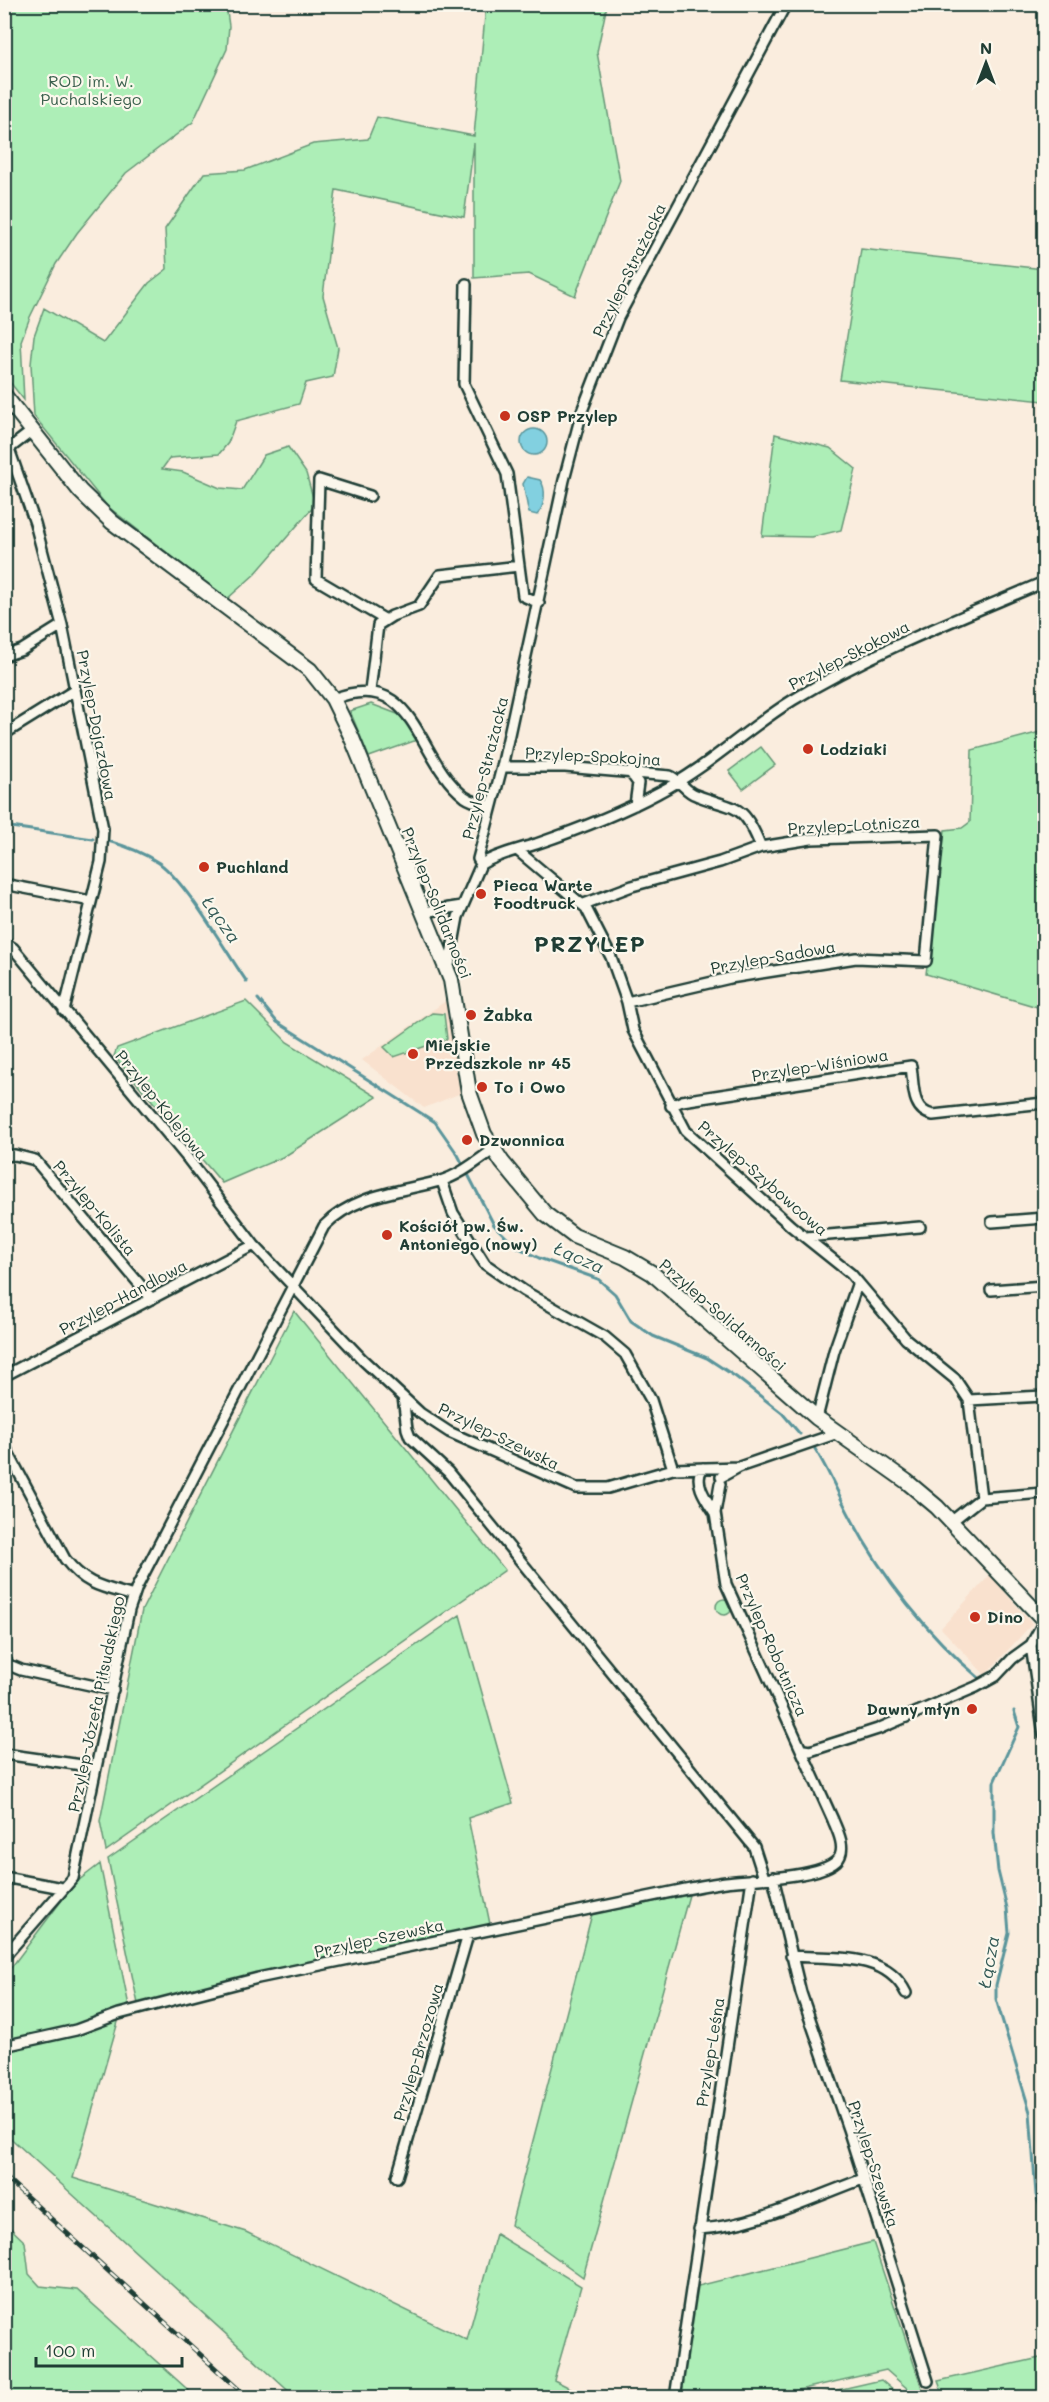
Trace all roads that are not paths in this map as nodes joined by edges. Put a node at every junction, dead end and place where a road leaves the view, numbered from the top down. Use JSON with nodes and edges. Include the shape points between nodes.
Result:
{"nodes":[{"id":1,"x":786,"y":4,"type":"edge"},
{"id":2,"x":466,"y":284,"type":"dead end"},
{"id":3,"x":4,"y":395,"type":"edge"},
{"id":4,"x":32,"y":431,"type":"junction"},
{"id":5,"x":7,"y":450,"type":"edge"},
{"id":6,"x":370,"y":496,"type":"dead end"},
{"id":7,"x":519,"y":566,"type":"junction"},
{"id":8,"x":1044,"y":582,"type":"edge"},
{"id":9,"x":539,"y":603,"type":"junction"},
{"id":10,"x":384,"y":619,"type":"junction"},
{"id":11,"x":62,"y":625,"type":"junction"},
{"id":12,"x":4,"y":656,"type":"edge"},
{"id":13,"x":75,"y":690,"type":"junction"},
{"id":14,"x":370,"y":691,"type":"junction"},
{"id":15,"x":333,"y":699,"type":"junction"},
{"id":16,"x":4,"y":734,"type":"edge"},
{"id":17,"x":502,"y":767,"type":"junction"},
{"id":18,"x":630,"y":772,"type":"junction"},
{"id":19,"x":681,"y":781,"type":"junction"},
{"id":20,"x":635,"y":805,"type":"junction"},
{"id":21,"x":490,"y":806,"type":"junction"},
{"id":22,"x":481,"y":843,"type":"junction"},
{"id":23,"x":761,"y":847,"type":"junction"},
{"id":24,"x":517,"y":850,"type":"junction"},
{"id":25,"x":503,"y":853,"type":"junction"},
{"id":26,"x":480,"y":864,"type":"junction"},
{"id":27,"x":4,"y":884,"type":"edge"},
{"id":28,"x":91,"y":901,"type":"junction"},
{"id":29,"x":584,"y":904,"type":"junction"},
{"id":30,"x":462,"y":906,"type":"junction"},
{"id":31,"x":424,"y":912,"type":"junction"},
{"id":32,"x":4,"y":942,"type":"edge"},
{"id":33,"x":926,"y":961,"type":"joint"},
{"id":34,"x":448,"y":971,"type":"junction"},
{"id":35,"x":627,"y":1002,"type":"junction"},
{"id":36,"x":64,"y":1011,"type":"junction"},
{"id":37,"x":1044,"y":1103,"type":"edge"},
{"id":38,"x":671,"y":1106,"type":"junction"},
{"id":39,"x":493,"y":1150,"type":"junction"},
{"id":40,"x":4,"y":1156,"type":"edge"},
{"id":41,"x":442,"y":1180,"type":"junction"},
{"id":42,"x":1044,"y":1218,"type":"edge"},
{"id":43,"x":992,"y":1221,"type":"dead end"},
{"id":44,"x":920,"y":1227,"type":"dead end"},
{"id":45,"x":806,"y":1237,"type":"junction"},
{"id":46,"x":254,"y":1245,"type":"junction"},
{"id":47,"x":858,"y":1282,"type":"junction"},
{"id":48,"x":1044,"y":1286,"type":"edge"},
{"id":49,"x":294,"y":1290,"type":"junction"},
{"id":50,"x":991,"y":1290,"type":"dead end"},
{"id":51,"x":152,"y":1299,"type":"junction"},
{"id":52,"x":4,"y":1376,"type":"edge"},
{"id":53,"x":1044,"y":1396,"type":"edge"},
{"id":54,"x":404,"y":1397,"type":"junction"},
{"id":55,"x":969,"y":1400,"type":"junction"},
{"id":56,"x":817,"y":1418,"type":"junction"},
{"id":57,"x":838,"y":1433,"type":"junction"},
{"id":58,"x":4,"y":1445,"type":"edge"},
{"id":59,"x":739,"y":1467,"type":"junction"},
{"id":60,"x":716,"y":1468,"type":"junction"},
{"id":61,"x":673,"y":1469,"type":"junction"},
{"id":62,"x":700,"y":1473,"type":"junction"},
{"id":63,"x":721,"y":1480,"type":"junction"},
{"id":64,"x":703,"y":1487,"type":"junction"},
{"id":65,"x":1044,"y":1493,"type":"edge"},
{"id":66,"x":981,"y":1498,"type":"junction"},
{"id":67,"x":715,"y":1513,"type":"junction"},
{"id":68,"x":952,"y":1521,"type":"junction"},
{"id":69,"x":134,"y":1596,"type":"junction"},
{"id":70,"x":1044,"y":1621,"type":"edge"},
{"id":71,"x":1030,"y":1646,"type":"junction"},
{"id":72,"x":4,"y":1658,"type":"edge"},
{"id":73,"x":113,"y":1690,"type":"junction"},
{"id":74,"x":1044,"y":1734,"type":"edge"},
{"id":75,"x":804,"y":1750,"type":"junction"},
{"id":76,"x":4,"y":1754,"type":"edge"},
{"id":77,"x":96,"y":1767,"type":"junction"},
{"id":78,"x":4,"y":1877,"type":"edge"},
{"id":79,"x":769,"y":1878,"type":"junction"},
{"id":80,"x":752,"y":1879,"type":"junction"},
{"id":81,"x":63,"y":1888,"type":"junction"},
{"id":82,"x":468,"y":1935,"type":"junction"},
{"id":83,"x":791,"y":1956,"type":"junction"},
{"id":84,"x":4,"y":1957,"type":"edge"},
{"id":85,"x":906,"y":1993,"type":"dead end"},
{"id":86,"x":4,"y":2046,"type":"edge"},
{"id":87,"x":397,"y":2177,"type":"dead end"},
{"id":88,"x":863,"y":2179,"type":"junction"},
{"id":89,"x":699,"y":2229,"type":"junction"},
{"id":90,"x":928,"y":2381,"type":"dead end"},
{"id":91,"x":675,"y":2397,"type":"edge"}],
"edges":[{"from":1,"to":9,"type":"street","name":"Przylep-Strażacka","via":[[618,318],[582,411]]},
{"from":2,"to":7,"type":"street","via":[[464,384],[507,474]]},
{"from":3,"to":4,"type":"main road","name":"Przylep-Solidarności"},
{"from":4,"to":5,"type":"street"},
{"from":4,"to":15,"type":"main road","name":"Przylep-Solidarności","via":[[80,491],[112,522],[302,663]]},
{"from":5,"to":11,"type":"street","name":"Przylep-Dojazdowa","via":[[35,523]]},
{"from":6,"to":10,"type":"street","via":[[319,480],[316,579]]},
{"from":7,"to":9,"type":"street","via":[[523,596]]},
{"from":7,"to":10,"type":"street","via":[[440,575],[419,606]]},
{"from":8,"to":19,"type":"street","name":"Przylep-Skokowa","via":[[925,633],[822,684]]},
{"from":9,"to":17,"type":"street","name":"Przylep-Strażacka"},
{"from":10,"to":14,"type":"street","via":[[375,631]]},
{"from":11,"to":12,"type":"street","via":[[22,650]]},
{"from":11,"to":13,"type":"street","name":"Przylep-Dojazdowa"},
{"from":13,"to":16,"type":"street"},
{"from":13,"to":28,"type":"street","name":"Przylep-Dojazdowa","via":[[103,830],[101,862]]},
{"from":14,"to":15,"type":"street"},
{"from":14,"to":21,"type":"street","via":[[385,694],[396,702],[460,792],[472,801]]},
{"from":15,"to":31,"type":"main road","name":"Przylep-Solidarności"},
{"from":17,"to":18,"type":"street","name":"Przylep-Spokojna"},
{"from":17,"to":21,"type":"street","name":"Przylep-Strażacka"},
{"from":18,"to":19,"type":"street","name":"Przylep-Spokojna","via":[[670,776]]},
{"from":18,"to":20,"type":"street","via":[[638,783]]},
{"from":19,"to":20,"type":"street","name":"Przylep-Skokowa"},
{"from":19,"to":23,"type":"street","via":[[693,795],[722,802],[740,812],[752,825]]},
{"from":20,"to":24,"type":"street","name":"Przylep-Skokowa"},
{"from":21,"to":22,"type":"street","name":"Przylep-Strażacka"},
{"from":22,"to":25,"type":"street"},
{"from":22,"to":26,"type":"street","name":"Przylep-Strażacka"},
{"from":23,"to":29,"type":"street","name":"Przylep-Lotnicza"},
{"from":23,"to":33,"type":"street","name":"Przylep-Lotnicza","via":[[811,839],[938,835]]},
{"from":24,"to":25,"type":"street","name":"Przylep-Skokowa"},
{"from":24,"to":29,"type":"street","name":"Przylep-Szybowcowa"},
{"from":25,"to":26,"type":"street","name":"Przylep-Skokowa"},
{"from":26,"to":30,"type":"street","name":"Przylep-Strażacka"},
{"from":27,"to":28,"type":"street"},
{"from":28,"to":36,"type":"street","name":"Przylep-Dojazdowa"},
{"from":29,"to":35,"type":"street","name":"Przylep-Szybowcowa","via":[[611,957]]},
{"from":30,"to":31,"type":"street"},
{"from":30,"to":34,"type":"street","name":"Przylep-Strażacka"},
{"from":31,"to":34,"type":"main road","name":"Przylep-Solidarności"},
{"from":32,"to":36,"type":"street","name":"Przylep-Kolejowa"},
{"from":33,"to":35,"type":"street","name":"Przylep-Sadowa","via":[[856,958],[730,978]]},
{"from":34,"to":39,"type":"main road","name":"Przylep-Solidarności","via":[[457,1005],[470,1100]]},
{"from":35,"to":38,"type":"street","name":"Przylep-Szybowcowa","via":[[633,1030]]},
{"from":36,"to":46,"type":"street","name":"Przylep-Kolejowa","via":[[186,1155]]},
{"from":37,"to":38,"type":"street","name":"Przylep-Wiśniowa","via":[[924,1113],[917,1106],[911,1066],[682,1101]]},
{"from":38,"to":45,"type":"street","name":"Przylep-Szybowcowa","via":[[693,1138]]},
{"from":39,"to":41,"type":"street"},
{"from":39,"to":56,"type":"main road","name":"Przylep-Solidarności","via":[[545,1214],[574,1236],[652,1273]]},
{"from":40,"to":51,"type":"street","name":"Przylep-Kolista","via":[[35,1160]]},
{"from":41,"to":49,"type":"street","via":[[376,1196],[338,1212],[324,1226]]},
{"from":41,"to":61,"type":"street","via":[[453,1213],[484,1264],[605,1337],[625,1354],[651,1400]]},
{"from":42,"to":43,"type":"street"},
{"from":44,"to":45,"type":"street"},
{"from":45,"to":47,"type":"street","name":"Przylep-Szybowcowa"},
{"from":46,"to":49,"type":"street","name":"Przylep-Kolejowa"},
{"from":46,"to":51,"type":"street","name":"Przylep-Handlowa"},
{"from":47,"to":55,"type":"street","name":"Przylep-Szybowcowa","via":[[906,1339],[955,1379]]},
{"from":47,"to":56,"type":"street"},
{"from":48,"to":50,"type":"street"},
{"from":49,"to":54,"type":"street","name":"Przylep-Szewska"},
{"from":49,"to":69,"type":"street","name":"Przylep-Józefa Piłsudskiego","via":[[287,1296]]},
{"from":51,"to":52,"type":"street","name":"Przylep-Handlowa"},
{"from":53,"to":55,"type":"street"},
{"from":54,"to":61,"type":"street","name":"Przylep-Szewska","via":[[449,1432],[554,1480],[588,1489],[608,1488]]},
{"from":54,"to":79,"type":"street","name":"Przylep-Szewska","via":[[411,1437],[448,1472],[754,1847]]},
{"from":55,"to":66,"type":"street"},
{"from":56,"to":57,"type":"main road","name":"Przylep-Solidarności"},
{"from":57,"to":59,"type":"street"},
{"from":57,"to":68,"type":"main road","name":"Przylep-Solidarności","via":[[906,1481]]},
{"from":58,"to":69,"type":"street","via":[[76,1573],[92,1585]]},
{"from":59,"to":60,"type":"street"},
{"from":59,"to":63,"type":"street"},
{"from":60,"to":62,"type":"street"},
{"from":60,"to":63,"type":"street"},
{"from":61,"to":62,"type":"street","via":[[686,1467]]},
{"from":62,"to":64,"type":"street","name":"Przylep-Robotnicza"},
{"from":63,"to":64,"type":"street","via":[[714,1489]]},
{"from":63,"to":67,"type":"street","name":"Przylep-Robotnicza"},
{"from":64,"to":67,"type":"street","name":"Przylep-Robotnicza"},
{"from":65,"to":66,"type":"street"},
{"from":66,"to":68,"type":"street"},
{"from":67,"to":75,"type":"street","name":"Przylep-Robotnicza","via":[[726,1584]]},
{"from":68,"to":70,"type":"main road","name":"Przylep-Solidarności"},
{"from":69,"to":73,"type":"street","name":"Przylep-Józefa Piłsudskiego"},
{"from":70,"to":71,"type":"street"},
{"from":71,"to":74,"type":"street"},
{"from":71,"to":75,"type":"street","via":[[996,1676],[976,1687],[878,1729]]},
{"from":72,"to":73,"type":"street","via":[[21,1670]]},
{"from":73,"to":77,"type":"street","name":"Przylep-Józefa Piłsudskiego"},
{"from":75,"to":79,"type":"street","name":"Przylep-Robotnicza","via":[[840,1840],[840,1857],[821,1869]]},
{"from":76,"to":77,"type":"street"},
{"from":77,"to":81,"type":"street","name":"Przylep-Józefa Piłsudskiego","via":[[73,1878]]},
{"from":78,"to":81,"type":"street"},
{"from":79,"to":80,"type":"street","name":"Przylep-Szewska"},
{"from":79,"to":83,"type":"street","name":"Przylep-Szewska"},
{"from":80,"to":82,"type":"street","name":"Przylep-Szewska"},
{"from":80,"to":89,"type":"street","name":"Przylep-Leśna"},
{"from":81,"to":84,"type":"street","name":"Przylep-Józefa Piłsudskiego"},
{"from":82,"to":86,"type":"street","name":"Przylep-Szewska","via":[[258,1978],[119,2014],[76,2030]]},
{"from":82,"to":87,"type":"street","name":"Przylep-Brzozowa"},
{"from":83,"to":85,"type":"street","via":[[869,1961],[881,1966]]},
{"from":83,"to":88,"type":"street","name":"Przylep-Szewska"},
{"from":88,"to":89,"type":"street","via":[[780,2210]]},
{"from":88,"to":90,"type":"street","name":"Przylep-Szewska"},
{"from":89,"to":91,"type":"street","name":"Przylep-Leśna"}]}
